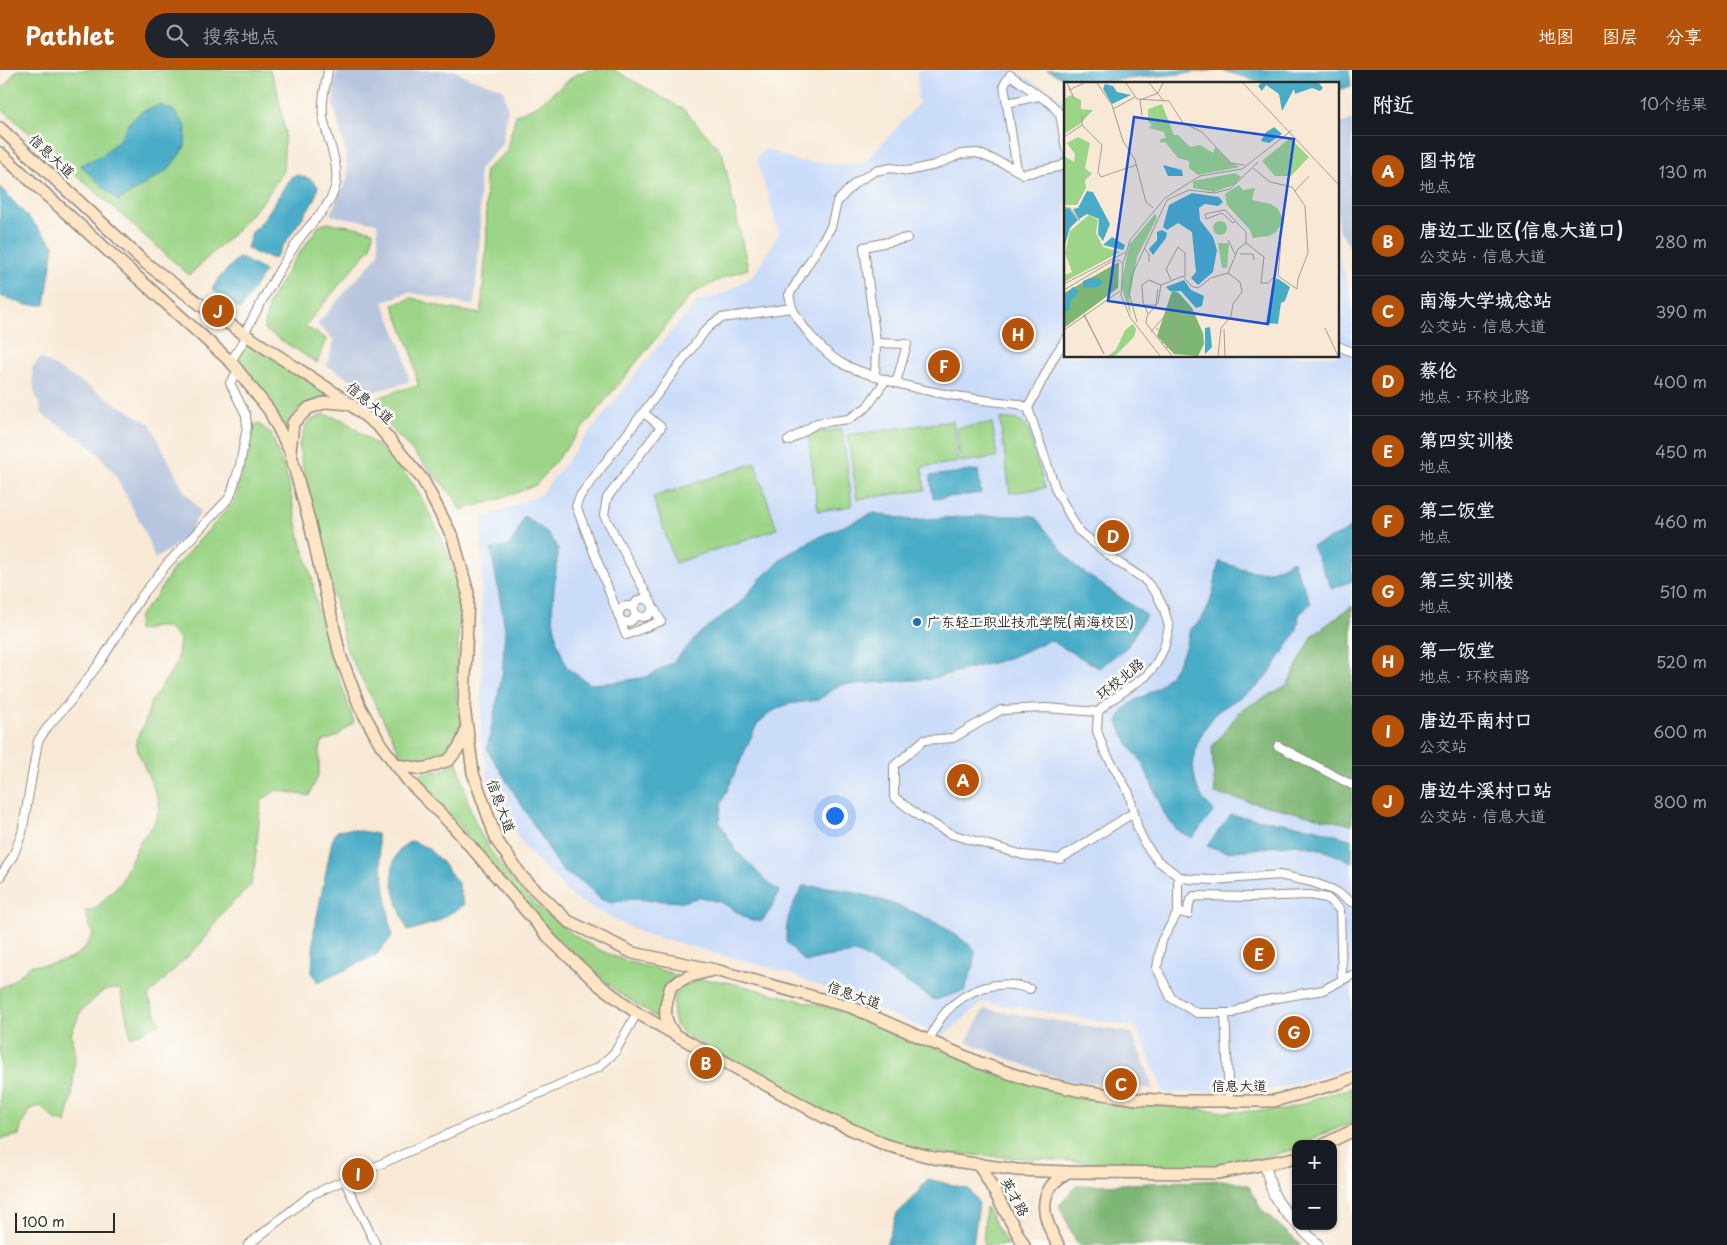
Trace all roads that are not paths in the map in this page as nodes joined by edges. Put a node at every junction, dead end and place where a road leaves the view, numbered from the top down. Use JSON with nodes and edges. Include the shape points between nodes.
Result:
{"nodes":[{"id":1,"x":328,"y":70,"type":"edge"},
{"id":2,"x":1039,"y":96,"type":"junction"},
{"id":3,"x":1007,"y":103,"type":"junction"},
{"id":4,"x":0,"y":128,"type":"edge"},
{"id":5,"x":1064,"y":137,"type":"edge"},
{"id":6,"x":0,"y":153,"type":"edge"},
{"id":7,"x":1064,"y":164,"type":"edge"},
{"id":8,"x":1017,"y":170,"type":"junction"},
{"id":9,"x":907,"y":238,"type":"dead end"},
{"id":10,"x":792,"y":308,"type":"junction"},
{"id":11,"x":246,"y":335,"type":"junction"},
{"id":12,"x":1064,"y":342,"type":"edge"},
{"id":13,"x":876,"y":343,"type":"junction"},
{"id":14,"x":1340,"y":347,"type":"edge"},
{"id":15,"x":1352,"y":352,"type":"edge"},
{"id":16,"x":231,"y":361,"type":"junction"},
{"id":17,"x":238,"y":371,"type":"junction"},
{"id":18,"x":875,"y":377,"type":"junction"},
{"id":19,"x":886,"y":381,"type":"junction"},
{"id":20,"x":896,"y":383,"type":"junction"},
{"id":21,"x":350,"y":404,"type":"junction"},
{"id":22,"x":1028,"y":408,"type":"junction"},
{"id":23,"x":644,"y":412,"type":"junction"},
{"id":24,"x":788,"y":440,"type":"dead end"},
{"id":25,"x":290,"y":451,"type":"junction"},
{"id":26,"x":652,"y":605,"type":"junction"},
{"id":27,"x":634,"y":612,"type":"junction"},
{"id":28,"x":619,"y":617,"type":"junction"},
{"id":29,"x":1098,"y":712,"type":"junction"},
{"id":30,"x":467,"y":729,"type":"junction"},
{"id":31,"x":1278,"y":746,"type":"dead end"},
{"id":32,"x":396,"y":765,"type":"junction"},
{"id":33,"x":1352,"y":785,"type":"edge"},
{"id":34,"x":1133,"y":813,"type":"junction"},
{"id":35,"x":1178,"y":876,"type":"junction"},
{"id":36,"x":0,"y":877,"type":"edge"},
{"id":37,"x":1352,"y":902,"type":"edge"},
{"id":38,"x":1178,"y":912,"type":"junction"},
{"id":39,"x":715,"y":970,"type":"junction"},
{"id":40,"x":1352,"y":975,"type":"edge"},
{"id":41,"x":1342,"y":980,"type":"junction"},
{"id":42,"x":1030,"y":989,"type":"dead end"},
{"id":43,"x":638,"y":1012,"type":"junction"},
{"id":44,"x":1225,"y":1013,"type":"junction"},
{"id":45,"x":676,"y":1035,"type":"junction"},
{"id":46,"x":929,"y":1040,"type":"junction"},
{"id":47,"x":1352,"y":1078,"type":"edge"},
{"id":48,"x":1229,"y":1101,"type":"junction"},
{"id":49,"x":1352,"y":1131,"type":"edge"},
{"id":50,"x":1333,"y":1140,"type":"edge"},
{"id":51,"x":1292,"y":1159,"type":"edge"},
{"id":52,"x":979,"y":1164,"type":"junction"},
{"id":53,"x":1265,"y":1164,"type":"junction"},
{"id":54,"x":1068,"y":1172,"type":"junction"},
{"id":55,"x":344,"y":1180,"type":"junction"},
{"id":56,"x":1292,"y":1219,"type":"edge"},
{"id":57,"x":1303,"y":1230,"type":"edge"},
{"id":58,"x":248,"y":1245,"type":"edge"},
{"id":59,"x":376,"y":1245,"type":"edge"},
{"id":60,"x":1024,"y":1245,"type":"edge"},
{"id":61,"x":1058,"y":1245,"type":"edge"},
{"id":62,"x":1318,"y":1245,"type":"edge"}],
"edges":[{"from":1,"to":11,"type":"street","via":[[322,101],[336,182],[332,197],[301,236],[269,287]]},
{"from":2,"to":3,"type":"street"},
{"from":2,"to":3,"type":"street","via":[[1010,74],[1004,85]]},
{"from":2,"to":5,"type":"street","via":[[1060,114]]},
{"from":3,"to":8,"type":"street"},
{"from":4,"to":11,"type":"main road","name":"信息大道","via":[[143,261]]},
{"from":6,"to":16,"type":"main road"},
{"from":7,"to":8,"type":"street","via":[[1023,174]]},
{"from":8,"to":10,"type":"street","via":[[977,153],[961,154],[935,165],[908,171],[892,168],[875,171],[855,182],[837,202],[831,227],[789,295]]},
{"from":9,"to":13,"type":"street","via":[[864,247]]},
{"from":10,"to":18,"type":"street","via":[[817,343],[843,364]]},
{"from":10,"to":23,"type":"street","via":[[721,318],[712,324]]},
{"from":11,"to":16,"type":"street"},
{"from":11,"to":21,"type":"main road","name":"信息大道"},
{"from":12,"to":22,"type":"street"},
{"from":13,"to":18,"type":"street"},
{"from":13,"to":20,"type":"street","via":[[906,344]]},
{"from":14,"to":15,"type":"street"},
{"from":16,"to":17,"type":"main road"},
{"from":17,"to":25,"type":"main road","via":[[269,410]]},
{"from":17,"to":36,"type":"street","via":[[230,383],[246,415],[247,428],[230,496],[141,597],[101,661],[38,740],[22,833]]},
{"from":18,"to":19,"type":"street"},
{"from":19,"to":20,"type":"street"},
{"from":19,"to":24,"type":"street","via":[[867,407],[849,418],[817,423]]},
{"from":20,"to":22,"type":"street"},
{"from":21,"to":25,"type":"main road","via":[[327,402],[308,408],[293,423]]},
{"from":21,"to":30,"type":"main road","name":"信息大道","via":[[379,427],[423,480],[453,538],[468,593],[464,706]]},
{"from":22,"to":29,"type":"street","name":"环校北路","via":[[1056,490],[1078,530],[1144,579],[1156,593],[1167,618],[1169,627],[1164,648],[1156,664],[1146,676]]},
{"from":23,"to":26,"type":"street","via":[[661,427],[607,498],[604,515]]},
{"from":23,"to":28,"type":"street","via":[[580,496],[576,506]]},
{"from":25,"to":32,"type":"main road","via":[[340,654],[360,706]]},
{"from":26,"to":27,"type":"street","via":[[650,614],[645,617]]},
{"from":26,"to":27,"type":"street","via":[[648,600],[640,599],[634,606]]},
{"from":26,"to":28,"type":"street","via":[[661,621],[626,635]]},
{"from":27,"to":28,"type":"street","via":[[629,606],[624,607]]},
{"from":27,"to":28,"type":"street","via":[[631,622],[625,623]]},
{"from":29,"to":34,"type":"street","name":"环校北路","via":[[1097,731],[1129,794]]},
{"from":29,"to":34,"type":"street","via":[[1046,708],[1000,710],[953,738],[924,740],[894,766],[894,796],[920,817],[951,834],[1023,855],[1060,859]]},
{"from":30,"to":32,"type":"main road","via":[[449,760],[423,769]]},
{"from":30,"to":39,"type":"main road","name":"信息大道","via":[[473,773],[497,841],[522,878],[568,921],[632,953]]},
{"from":31,"to":33,"type":"street"},
{"from":32,"to":43,"type":"main road","via":[[552,941],[599,985]]},
{"from":34,"to":35,"type":"street","name":"环校北路","via":[[1145,844],[1157,860]]},
{"from":35,"to":37,"type":"street","name":"环校北路","via":[[1214,880],[1279,875],[1326,887]]},
{"from":35,"to":38,"type":"street"},
{"from":38,"to":41,"type":"street","via":[[1188,914],[1194,896],[1310,895],[1327,898],[1340,910]]},
{"from":38,"to":44,"type":"street","via":[[1162,940],[1157,968],[1170,998],[1197,1013]]},
{"from":39,"to":45,"type":"main road","via":[[671,986],[666,1004],[666,1023]]},
{"from":39,"to":46,"type":"main road","name":"信息大道","via":[[851,1007]]},
{"from":40,"to":41,"type":"street"},
{"from":41,"to":44,"type":"street","via":[[1323,990],[1255,1002],[1233,1013]]},
{"from":42,"to":46,"type":"street","via":[[1017,985],[987,986],[966,994],[944,1014]]},
{"from":43,"to":45,"type":"main road"},
{"from":43,"to":55,"type":"street","via":[[615,1052],[599,1067]]},
{"from":44,"to":48,"type":"street"},
{"from":45,"to":52,"type":"main road","via":[[824,1116],[886,1145],[934,1158]]},
{"from":46,"to":48,"type":"main road","name":"信息大道","via":[[980,1064],[1076,1090],[1137,1099]]},
{"from":47,"to":48,"type":"main road","name":"信息大道","via":[[1274,1101]]},
{"from":49,"to":50,"type":"main road"},
{"from":51,"to":53,"type":"main road"},
{"from":52,"to":54,"type":"main road","via":[[1017,1170]]},
{"from":52,"to":60,"type":"main road","name":"英才路"},
{"from":53,"to":54,"type":"main road","via":[[1217,1173]]},
{"from":53,"to":56,"type":"street","via":[[1275,1199]]},
{"from":54,"to":61,"type":"main road","via":[[1052,1184],[1044,1208],[1049,1229]]},
{"from":55,"to":58,"type":"street","via":[[310,1195]]},
{"from":55,"to":59,"type":"street"},
{"from":57,"to":62,"type":"street"}]}
